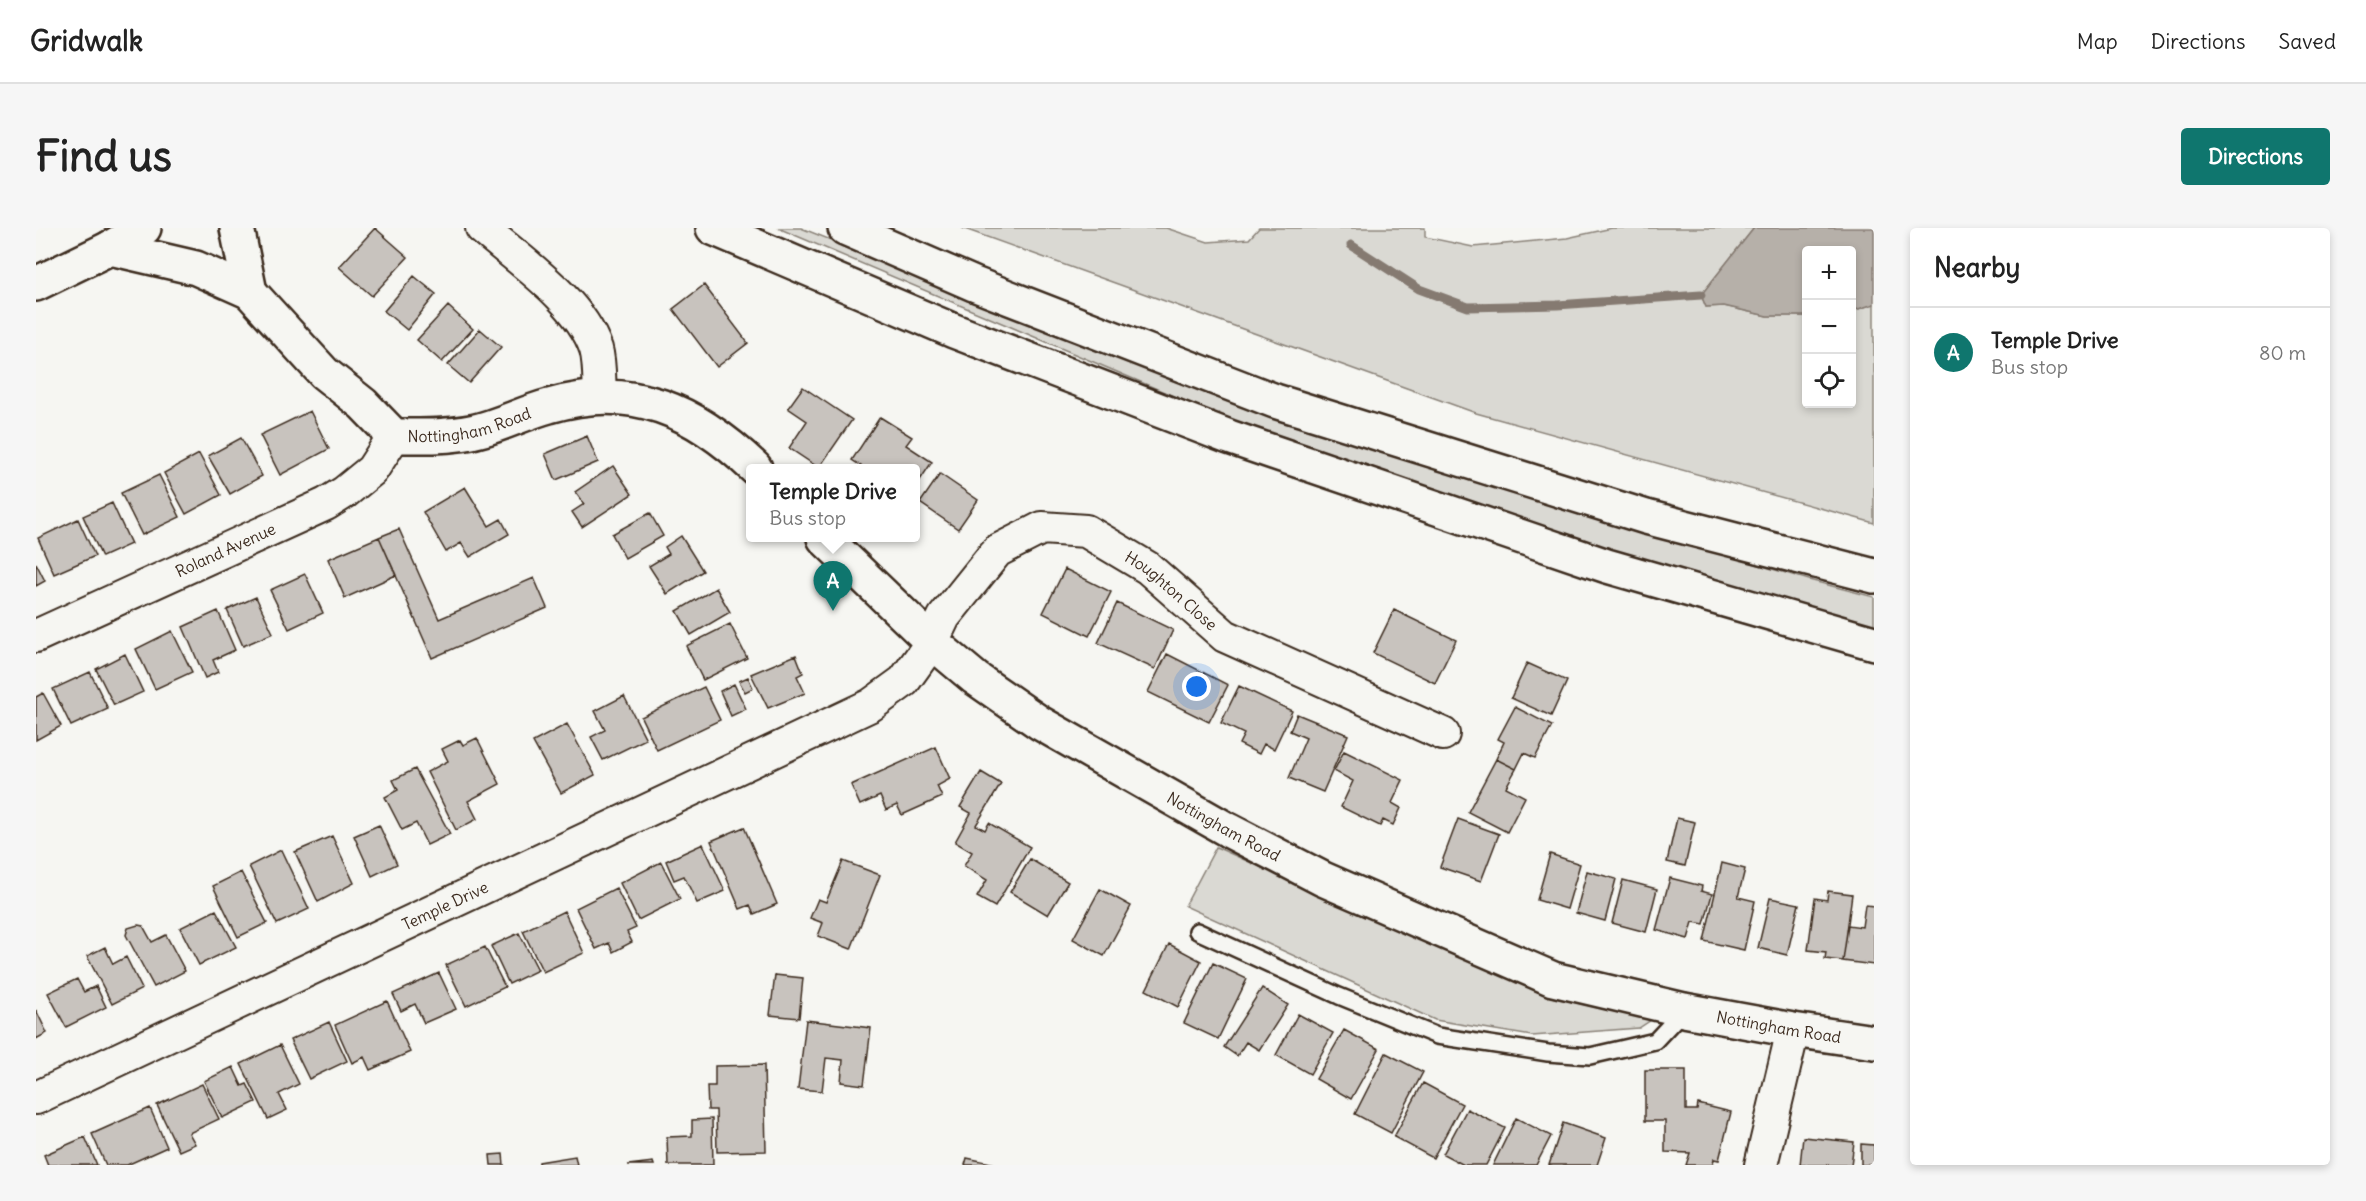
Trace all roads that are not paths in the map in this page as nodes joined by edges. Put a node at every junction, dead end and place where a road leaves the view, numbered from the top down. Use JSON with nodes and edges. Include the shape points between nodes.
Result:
{"nodes":[{"id":1,"x":144,"y":228,"type":"edge"},
{"id":2,"x":237,"y":228,"type":"edge"},
{"id":3,"x":482,"y":228,"type":"edge"},
{"id":4,"x":713,"y":228,"type":"edge"},
{"id":5,"x":845,"y":228,"type":"edge"},
{"id":6,"x":110,"y":248,"type":"junction"},
{"id":7,"x":36,"y":284,"type":"edge"},
{"id":8,"x":250,"y":292,"type":"junction"},
{"id":9,"x":600,"y":396,"type":"junction"},
{"id":10,"x":394,"y":436,"type":"junction"},
{"id":11,"x":751,"y":464,"type":"edge"},
{"id":12,"x":829,"y":542,"type":"edge"},
{"id":13,"x":1874,"y":576,"type":"edge"},
{"id":14,"x":36,"y":636,"type":"edge"},
{"id":15,"x":932,"y":642,"type":"junction"},
{"id":16,"x":1874,"y":643,"type":"edge"},
{"id":17,"x":1443,"y":734,"type":"dead end"},
{"id":18,"x":1197,"y":931,"type":"dead end"},
{"id":19,"x":1684,"y":1010,"type":"junction"},
{"id":20,"x":1793,"y":1030,"type":"junction"},
{"id":21,"x":1874,"y":1042,"type":"edge"},
{"id":22,"x":36,"y":1098,"type":"edge"},
{"id":23,"x":1761,"y":1165,"type":"edge"}],
"edges":[{"from":1,"to":6,"type":"main road"},
{"from":2,"to":8,"type":"main road"},
{"from":3,"to":9,"type":"street","via":[[560,296],[586,328],[597,351]]},
{"from":4,"to":16,"type":"main road","via":[[954,331],[1229,437],[1606,566]]},
{"from":5,"to":13,"type":"main road","via":[[974,284],[1275,401],[1646,517]]},
{"from":6,"to":7,"type":"main road"},
{"from":6,"to":8,"type":"main road","name":"Nottingham Road","via":[[196,267]]},
{"from":8,"to":10,"type":"main road","name":"Nottingham Road","via":[[324,373],[363,404]]},
{"from":9,"to":10,"type":"main road","name":"Nottingham Road","via":[[550,405],[473,431]]},
{"from":9,"to":11,"type":"main road","name":"Nottingham Road","via":[[638,399],[676,411],[718,435]]},
{"from":10,"to":14,"type":"street","name":"Roland Avenue","via":[[372,470],[326,504]]},
{"from":12,"to":15,"type":"main road","name":"Nottingham Road"},
{"from":15,"to":17,"type":"street","name":"Houghton Close","via":[[944,617],[997,551],[1042,528],[1086,531],[1148,568],[1225,636]]},
{"from":15,"to":19,"type":"main road","name":"Nottingham Road","via":[[1040,723],[1323,879],[1553,979]]},
{"from":15,"to":22,"type":"street","name":"Temple Drive","via":[[904,681],[871,705]]},
{"from":18,"to":19,"type":"lane","via":[[1437,1036],[1590,1056],[1655,1041]]},
{"from":19,"to":20,"type":"main road","name":"Nottingham Road"},
{"from":20,"to":21,"type":"main road","name":"Nottingham Road"},
{"from":20,"to":23,"type":"street"}]}
